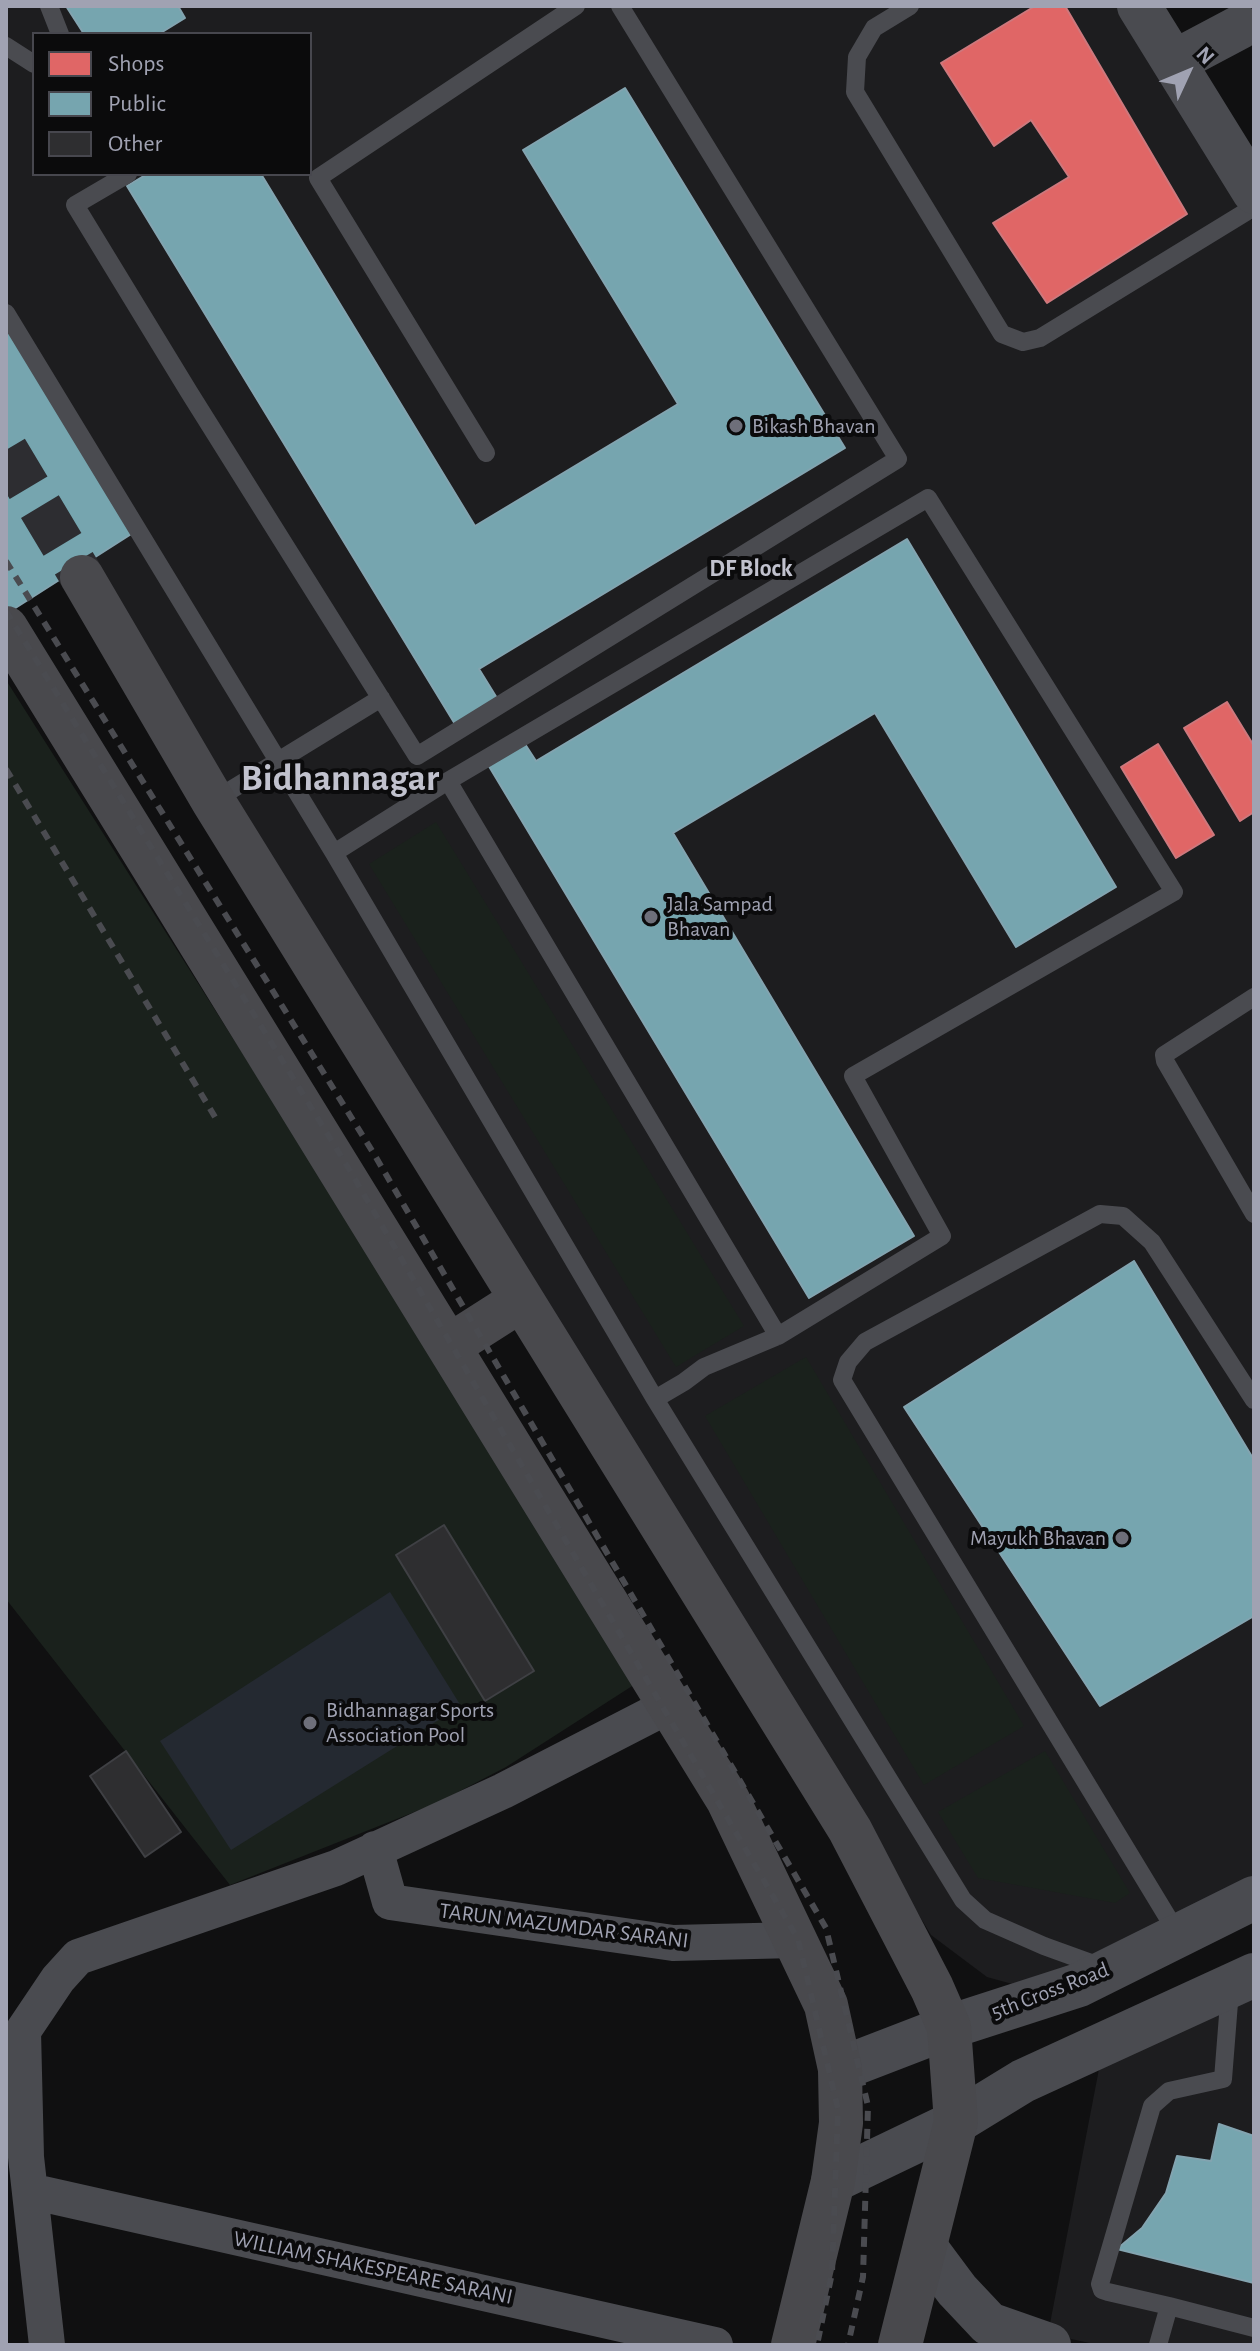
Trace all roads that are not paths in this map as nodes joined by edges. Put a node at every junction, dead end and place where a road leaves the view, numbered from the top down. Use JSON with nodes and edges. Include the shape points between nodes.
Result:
{"nodes":[{"id":1,"x":49,"y":6,"type":"edge"},
{"id":2,"x":576,"y":6,"type":"edge"},
{"id":3,"x":620,"y":6,"type":"edge"},
{"id":4,"x":910,"y":6,"type":"edge"},
{"id":5,"x":1139,"y":6,"type":"edge"},
{"id":6,"x":1240,"y":28,"type":"edge"},
{"id":7,"x":59,"y":32,"type":"edge"},
{"id":8,"x":6,"y":46,"type":"edge"},
{"id":9,"x":1174,"y":62,"type":"junction"},
{"id":10,"x":32,"y":63,"type":"edge"},
{"id":11,"x":314,"y":173,"type":"edge"},
{"id":12,"x":125,"y":176,"type":"edge"},
{"id":13,"x":1254,"y":192,"type":"edge"},
{"id":14,"x":1254,"y":207,"type":"edge"},
{"id":15,"x":6,"y":313,"type":"edge"},
{"id":16,"x":486,"y":453,"type":"dead end"},
{"id":17,"x":82,"y":577,"type":"tunnel mouth"},
{"id":18,"x":6,"y":628,"type":"edge"},
{"id":19,"x":381,"y":698,"type":"junction"},
{"id":20,"x":277,"y":762,"type":"junction"},
{"id":21,"x":448,"y":781,"type":"junction"},
{"id":22,"x":213,"y":801,"type":"junction"},
{"id":23,"x":334,"y":853,"type":"junction"},
{"id":24,"x":1254,"y":997,"type":"edge"},
{"id":25,"x":1247,"y":1186,"type":"edge"},
{"id":26,"x":1254,"y":1214,"type":"edge"},
{"id":27,"x":521,"y":1300,"type":"junction"},
{"id":28,"x":778,"y":1336,"type":"junction"},
{"id":29,"x":449,"y":1346,"type":"junction"},
{"id":30,"x":655,"y":1399,"type":"junction"},
{"id":31,"x":1254,"y":1400,"type":"edge"},
{"id":32,"x":670,"y":1705,"type":"junction"},
{"id":33,"x":375,"y":1849,"type":"junction"},
{"id":34,"x":1254,"y":1898,"type":"edge"},
{"id":35,"x":1179,"y":1936,"type":"junction"},
{"id":36,"x":795,"y":1940,"type":"junction"},
{"id":37,"x":1109,"y":1970,"type":"junction"},
{"id":38,"x":1242,"y":1982,"type":"edge"},
{"id":39,"x":949,"y":2027,"type":"junction"},
{"id":40,"x":840,"y":2069,"type":"junction"},
{"id":41,"x":956,"y":2122,"type":"junction"},
{"id":42,"x":833,"y":2181,"type":"junction"},
{"id":43,"x":30,"y":2191,"type":"junction"},
{"id":44,"x":925,"y":2247,"type":"junction"},
{"id":45,"x":1169,"y":2306,"type":"junction"},
{"id":46,"x":1254,"y":2328,"type":"edge"},
{"id":47,"x":47,"y":2345,"type":"edge"},
{"id":48,"x":715,"y":2345,"type":"edge"},
{"id":49,"x":793,"y":2345,"type":"edge"},
{"id":50,"x":900,"y":2345,"type":"edge"},
{"id":51,"x":1049,"y":2345,"type":"edge"},
{"id":52,"x":1158,"y":2345,"type":"edge"}],
"edges":[{"from":1,"to":7,"type":"lane"},
{"from":2,"to":11,"type":"lane"},
{"from":3,"to":19,"type":"lane","via":[[898,459],[417,756]]},
{"from":4,"to":14,"type":"lane","via":[[874,28],[857,57],[855,92],[1002,334],[1023,342],[1040,338]]},
{"from":5,"to":9,"type":"street"},
{"from":6,"to":9,"type":"street"},
{"from":8,"to":10,"type":"lane"},
{"from":9,"to":13,"type":"street"},
{"from":11,"to":16,"type":"lane"},
{"from":12,"to":19,"type":"lane","via":[[75,205]]},
{"from":15,"to":20,"type":"lane"},
{"from":17,"to":22,"type":"main road"},
{"from":18,"to":29,"type":"main road"},
{"from":19,"to":20,"type":"lane"},
{"from":20,"to":22,"type":"lane"},
{"from":20,"to":23,"type":"lane"},
{"from":21,"to":23,"type":"lane"},
{"from":21,"to":28,"type":"lane"},
{"from":21,"to":28,"type":"lane","via":[[928,498],[1174,892],[853,1076],[942,1236]]},
{"from":22,"to":27,"type":"main road"},
{"from":23,"to":30,"type":"lane"},
{"from":24,"to":25,"type":"lane","via":[[1164,1055]]},
{"from":25,"to":26,"type":"lane"},
{"from":27,"to":29,"type":"main road"},
{"from":27,"to":39,"type":"main road","via":[[850,1830]]},
{"from":28,"to":30,"type":"lane","via":[[704,1367]]},
{"from":29,"to":32,"type":"main road"},
{"from":30,"to":37,"type":"lane","via":[[963,1900],[985,1920]]},
{"from":31,"to":35,"type":"lane","via":[[1152,1242],[1123,1216],[1100,1214],[865,1342],[848,1362],[842,1380]]},
{"from":32,"to":33,"type":"street","via":[[503,1791]]},
{"from":32,"to":36,"type":"main road","via":[[728,1800]]},
{"from":33,"to":36,"type":"street","name":"TARUN MAZUMDAR SARANI","via":[[390,1902],[673,1943]]},
{"from":33,"to":43,"type":"street","via":[[336,1868],[78,1957],[23,2031]]},
{"from":34,"to":35,"type":"street","name":"5th Cross Road"},
{"from":35,"to":37,"type":"street","name":"5th Cross Road"},
{"from":36,"to":40,"type":"main road","via":[[826,2005]]},
{"from":37,"to":39,"type":"street","name":"5th Cross Road","via":[[1079,1985]]},
{"from":38,"to":41,"type":"street","via":[[1023,2081]]},
{"from":38,"to":45,"type":"lane","via":[[1223,2079],[1169,2091],[1152,2106],[1100,2284],[1108,2292]]},
{"from":39,"to":40,"type":"street","name":"5th Cross Road"},
{"from":39,"to":41,"type":"main road"},
{"from":40,"to":42,"type":"main road","via":[[841,2123]]},
{"from":41,"to":42,"type":"street"},
{"from":41,"to":44,"type":"main road"},
{"from":42,"to":49,"type":"main road"},
{"from":43,"to":47,"type":"street"},
{"from":43,"to":48,"type":"street","name":"WILLIAM SHAKESPEARE SARANI"},
{"from":44,"to":50,"type":"main road"},
{"from":44,"to":51,"type":"street","via":[[989,2324]]},
{"from":45,"to":46,"type":"lane"},
{"from":45,"to":52,"type":"lane"}]}
